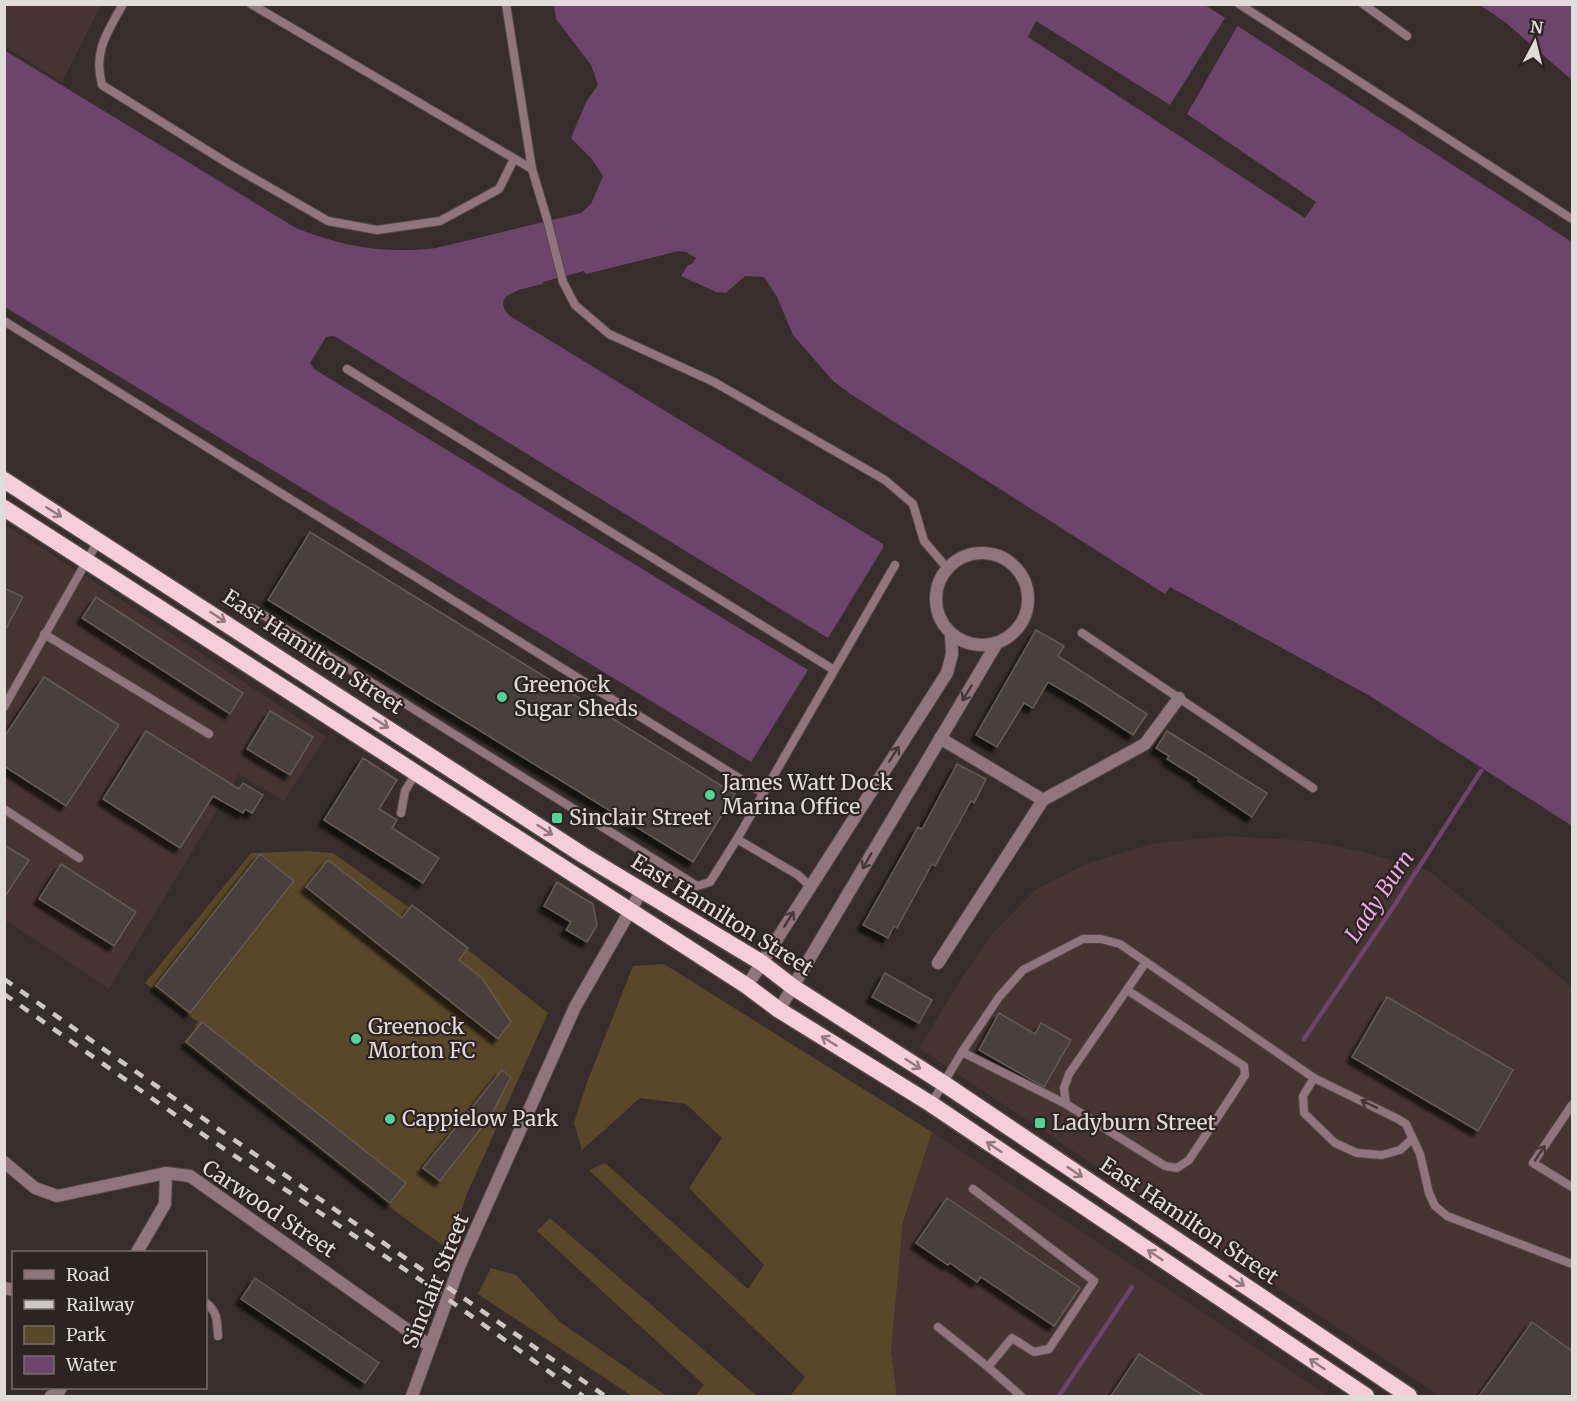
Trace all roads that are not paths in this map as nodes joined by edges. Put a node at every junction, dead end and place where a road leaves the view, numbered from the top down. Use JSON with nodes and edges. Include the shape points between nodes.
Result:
{"nodes":[{"id":1,"x":123,"y":4,"type":"edge"},
{"id":2,"x":251,"y":4,"type":"edge"},
{"id":3,"x":506,"y":4,"type":"edge"},
{"id":4,"x":1239,"y":4,"type":"edge"},
{"id":5,"x":1362,"y":4,"type":"edge"},
{"id":6,"x":1407,"y":36,"type":"dead end"},
{"id":7,"x":514,"y":159,"type":"junction"},
{"id":8,"x":532,"y":169,"type":"junction"},
{"id":9,"x":1572,"y":219,"type":"edge"},
{"id":10,"x":4,"y":321,"type":"edge"},
{"id":11,"x":347,"y":369,"type":"dead end"},
{"id":12,"x":4,"y":480,"type":"edge"},
{"id":13,"x":4,"y":508,"type":"edge"},
{"id":14,"x":99,"y":540,"type":"junction"},
{"id":15,"x":87,"y":560,"type":"junction"},
{"id":16,"x":895,"y":565,"type":"dead end"},
{"id":17,"x":947,"y":568,"type":"junction"},
{"id":18,"x":252,"y":608,"type":"dead end"},
{"id":19,"x":1082,"y":633,"type":"dead end"},
{"id":20,"x":44,"y":634,"type":"junction"},
{"id":21,"x":951,"y":634,"type":"junction"},
{"id":22,"x":997,"y":643,"type":"junction"},
{"id":23,"x":834,"y":670,"type":"junction"},
{"id":24,"x":326,"y":688,"type":"junction"},
{"id":25,"x":1179,"y":698,"type":"junction"},
{"id":26,"x":314,"y":706,"type":"junction"},
{"id":27,"x":4,"y":707,"type":"edge"},
{"id":28,"x":209,"y":734,"type":"dead end"},
{"id":29,"x":940,"y":738,"type":"junction"},
{"id":30,"x":416,"y":773,"type":"junction"},
{"id":31,"x":1313,"y":788,"type":"dead end"},
{"id":32,"x":764,"y":793,"type":"junction"},
{"id":33,"x":1042,"y":800,"type":"junction"},
{"id":34,"x":4,"y":809,"type":"edge"},
{"id":35,"x":401,"y":813,"type":"dead end"},
{"id":36,"x":737,"y":839,"type":"junction"},
{"id":37,"x":79,"y":858,"type":"dead end"},
{"id":38,"x":810,"y":886,"type":"junction"},
{"id":39,"x":642,"y":890,"type":"junction"},
{"id":40,"x":630,"y":911,"type":"junction"},
{"id":41,"x":1146,"y":962,"type":"junction"},
{"id":42,"x":762,"y":963,"type":"junction"},
{"id":43,"x":938,"y":963,"type":"dead end"},
{"id":44,"x":747,"y":986,"type":"junction"},
{"id":45,"x":793,"y":987,"type":"junction"},
{"id":46,"x":1127,"y":990,"type":"junction"},
{"id":47,"x":779,"y":1010,"type":"junction"},
{"id":48,"x":962,"y":1052,"type":"junction"},
{"id":49,"x":1314,"y":1078,"type":"junction"},
{"id":50,"x":943,"y":1083,"type":"junction"},
{"id":51,"x":931,"y":1104,"type":"junction"},
{"id":52,"x":1066,"y":1104,"type":"junction"},
{"id":53,"x":1572,"y":1105,"type":"edge"},
{"id":54,"x":1412,"y":1139,"type":"junction"},
{"id":55,"x":4,"y":1162,"type":"edge"},
{"id":56,"x":166,"y":1173,"type":"junction"},
{"id":57,"x":1572,"y":1187,"type":"edge"},
{"id":58,"x":973,"y":1189,"type":"dead end"},
{"id":59,"x":137,"y":1251,"type":"edge"},
{"id":60,"x":1572,"y":1264,"type":"edge"},
{"id":61,"x":207,"y":1304,"type":"edge"},
{"id":62,"x":938,"y":1327,"type":"dead end"},
{"id":63,"x":218,"y":1336,"type":"dead end"},
{"id":64,"x":430,"y":1346,"type":"junction"},
{"id":65,"x":988,"y":1367,"type":"junction"},
{"id":66,"x":1404,"y":1395,"type":"edge"},
{"id":67,"x":412,"y":1396,"type":"edge"},
{"id":68,"x":1021,"y":1396,"type":"edge"},
{"id":69,"x":1366,"y":1396,"type":"edge"}],
"edges":[{"from":1,"to":7,"type":"lane","via":[[105,36],[98,67],[102,85],[328,221],[377,230],[440,221],[499,189]]},
{"from":2,"to":7,"type":"lane"},
{"from":3,"to":8,"type":"lane"},
{"from":4,"to":9,"type":"lane"},
{"from":5,"to":6,"type":"lane"},
{"from":7,"to":8,"type":"lane"},
{"from":8,"to":17,"type":"lane","via":[[563,282],[575,305],[609,334],[714,382],[885,480],[913,504],[924,541]]},
{"from":10,"to":32,"type":"lane"},
{"from":11,"to":23,"type":"lane"},
{"from":12,"to":14,"type":"highway","name":"East Hamilton Street","one_way":true},
{"from":13,"to":15,"type":"highway"},
{"from":14,"to":15,"type":"lane"},
{"from":14,"to":24,"type":"highway","name":"East Hamilton Street","one_way":true},
{"from":15,"to":20,"type":"lane"},
{"from":15,"to":26,"type":"highway"},
{"from":16,"to":23,"type":"lane"},
{"from":17,"to":21,"type":"street","via":[[938,583],[935,602],[940,620]]},
{"from":17,"to":22,"type":"street","via":[[964,555],[986,552],[1006,559],[1021,573],[1028,593],[1026,614],[1015,632]]},
{"from":18,"to":36,"type":"lane","via":[[697,886],[710,882]]},
{"from":19,"to":25,"type":"lane"},
{"from":20,"to":27,"type":"lane"},
{"from":20,"to":28,"type":"lane"},
{"from":21,"to":22,"type":"street","via":[[973,645]]},
{"from":38,"to":21,"type":"street","one_way":true,"via":[[947,673],[952,654]]},
{"from":22,"to":29,"type":"street","one_way":true},
{"from":23,"to":32,"type":"lane"},
{"from":24,"to":26,"type":"highway"},
{"from":24,"to":39,"type":"highway","name":"East Hamilton Street","one_way":true},
{"from":25,"to":31,"type":"lane"},
{"from":25,"to":33,"type":"street","via":[[1145,744]]},
{"from":26,"to":30,"type":"highway"},
{"from":29,"to":33,"type":"street"},
{"from":29,"to":45,"type":"street","one_way":true},
{"from":30,"to":35,"type":"lane","via":[[405,791]]},
{"from":30,"to":40,"type":"highway"},
{"from":32,"to":36,"type":"lane"},
{"from":33,"to":43,"type":"street"},
{"from":34,"to":37,"type":"lane"},
{"from":36,"to":38,"type":"lane"},
{"from":42,"to":38,"type":"street","one_way":true},
{"from":39,"to":40,"type":"street","name":"Sinclair Street"},
{"from":39,"to":42,"type":"highway","name":"East Hamilton Street"},
{"from":40,"to":44,"type":"highway"},
{"from":40,"to":64,"type":"street","name":"Sinclair Street","via":[[575,1007],[459,1267]]},
{"from":41,"to":46,"type":"lane"},
{"from":41,"to":48,"type":"lane","via":[[1120,944],[1083,939],[1023,970],[1009,983]]},
{"from":41,"to":49,"type":"lane"},
{"from":42,"to":44,"type":"street"},
{"from":42,"to":45,"type":"highway","name":"East Hamilton Street"},
{"from":44,"to":47,"type":"highway"},
{"from":45,"to":47,"type":"street"},
{"from":45,"to":50,"type":"highway","name":"East Hamilton Street","one_way":true},
{"from":46,"to":52,"type":"lane","via":[[1069,1074],[1064,1088]]},
{"from":46,"to":52,"type":"lane","via":[[1244,1066],[1245,1074],[1189,1160],[1177,1168],[1165,1166]]},
{"from":51,"to":47,"type":"highway","one_way":true},
{"from":48,"to":50,"type":"lane"},
{"from":48,"to":52,"type":"lane"},
{"from":54,"to":49,"type":"lane","one_way":true,"via":[[1406,1124],[1398,1119]]},
{"from":49,"to":54,"type":"lane","via":[[1303,1096],[1304,1113],[1335,1143],[1357,1153],[1382,1155],[1400,1150]]},
{"from":50,"to":51,"type":"lane"},
{"from":50,"to":66,"type":"highway","name":"East Hamilton Street","one_way":true},
{"from":69,"to":51,"type":"highway","one_way":true},
{"from":57,"to":53,"type":"lane","one_way":true,"via":[[1533,1163]]},
{"from":54,"to":60,"type":"lane","via":[[1420,1154],[1428,1193],[1447,1216]]},
{"from":55,"to":56,"type":"street","name":"Carwood Street","via":[[35,1188],[57,1196]]},
{"from":56,"to":59,"type":"street","via":[[165,1204]]},
{"from":56,"to":64,"type":"street","name":"Carwood Street","via":[[197,1180]]},
{"from":58,"to":65,"type":"lane","via":[[1094,1281],[1049,1349],[1034,1352],[1011,1338]]},
{"from":61,"to":63,"type":"lane","via":[[217,1316]]},
{"from":62,"to":65,"type":"lane"},
{"from":64,"to":67,"type":"street","name":"Sinclair Street"},
{"from":65,"to":68,"type":"lane"}]}
